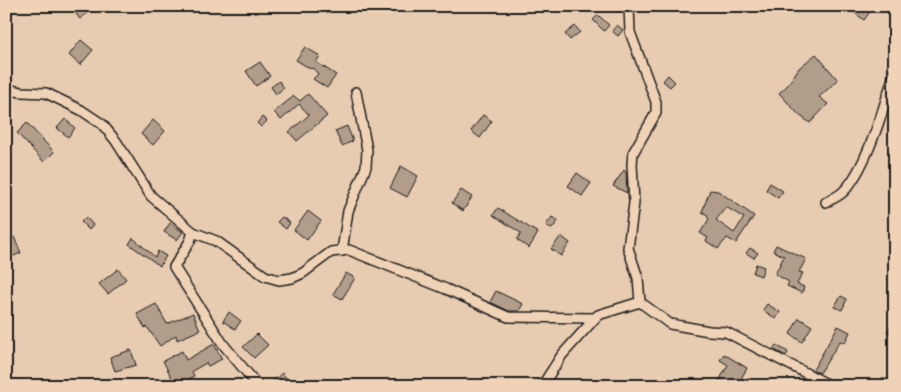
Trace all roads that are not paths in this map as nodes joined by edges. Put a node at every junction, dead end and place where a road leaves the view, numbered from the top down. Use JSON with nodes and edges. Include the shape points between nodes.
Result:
{"nodes":[{"id":1,"x":629,"y":6,"type":"edge"},
{"id":2,"x":895,"y":71,"type":"edge"},
{"id":3,"x":6,"y":89,"type":"edge"},
{"id":4,"x":356,"y":92,"type":"dead end"},
{"id":5,"x":826,"y":202,"type":"dead end"},
{"id":6,"x":192,"y":232,"type":"junction"},
{"id":7,"x":342,"y":251,"type":"junction"},
{"id":8,"x":640,"y":302,"type":"junction"},
{"id":9,"x":595,"y":318,"type":"junction"},
{"id":10,"x":258,"y":386,"type":"edge"},
{"id":11,"x":542,"y":386,"type":"edge"},
{"id":12,"x":831,"y":386,"type":"edge"}],
"edges":[{"from":1,"to":8,"type":"street","via":[[630,32],[656,102],[656,113],[633,153],[632,164],[634,203],[628,248],[638,278]]},
{"from":2,"to":5,"type":"street","via":[[876,131],[852,182],[842,193]]},
{"from":3,"to":6,"type":"street","via":[[46,93],[102,124],[151,196]]},
{"from":4,"to":7,"type":"street","via":[[367,150],[366,167],[348,211]]},
{"from":6,"to":7,"type":"street","via":[[216,241],[265,276],[279,280],[303,273],[330,252]]},
{"from":6,"to":10,"type":"street","via":[[190,242],[174,267],[223,344]]},
{"from":7,"to":9,"type":"street","via":[[358,253],[508,317]]},
{"from":8,"to":9,"type":"street","via":[[612,309]]},
{"from":8,"to":12,"type":"street","via":[[670,324],[726,332]]},
{"from":9,"to":11,"type":"street","via":[[562,356]]}]}
